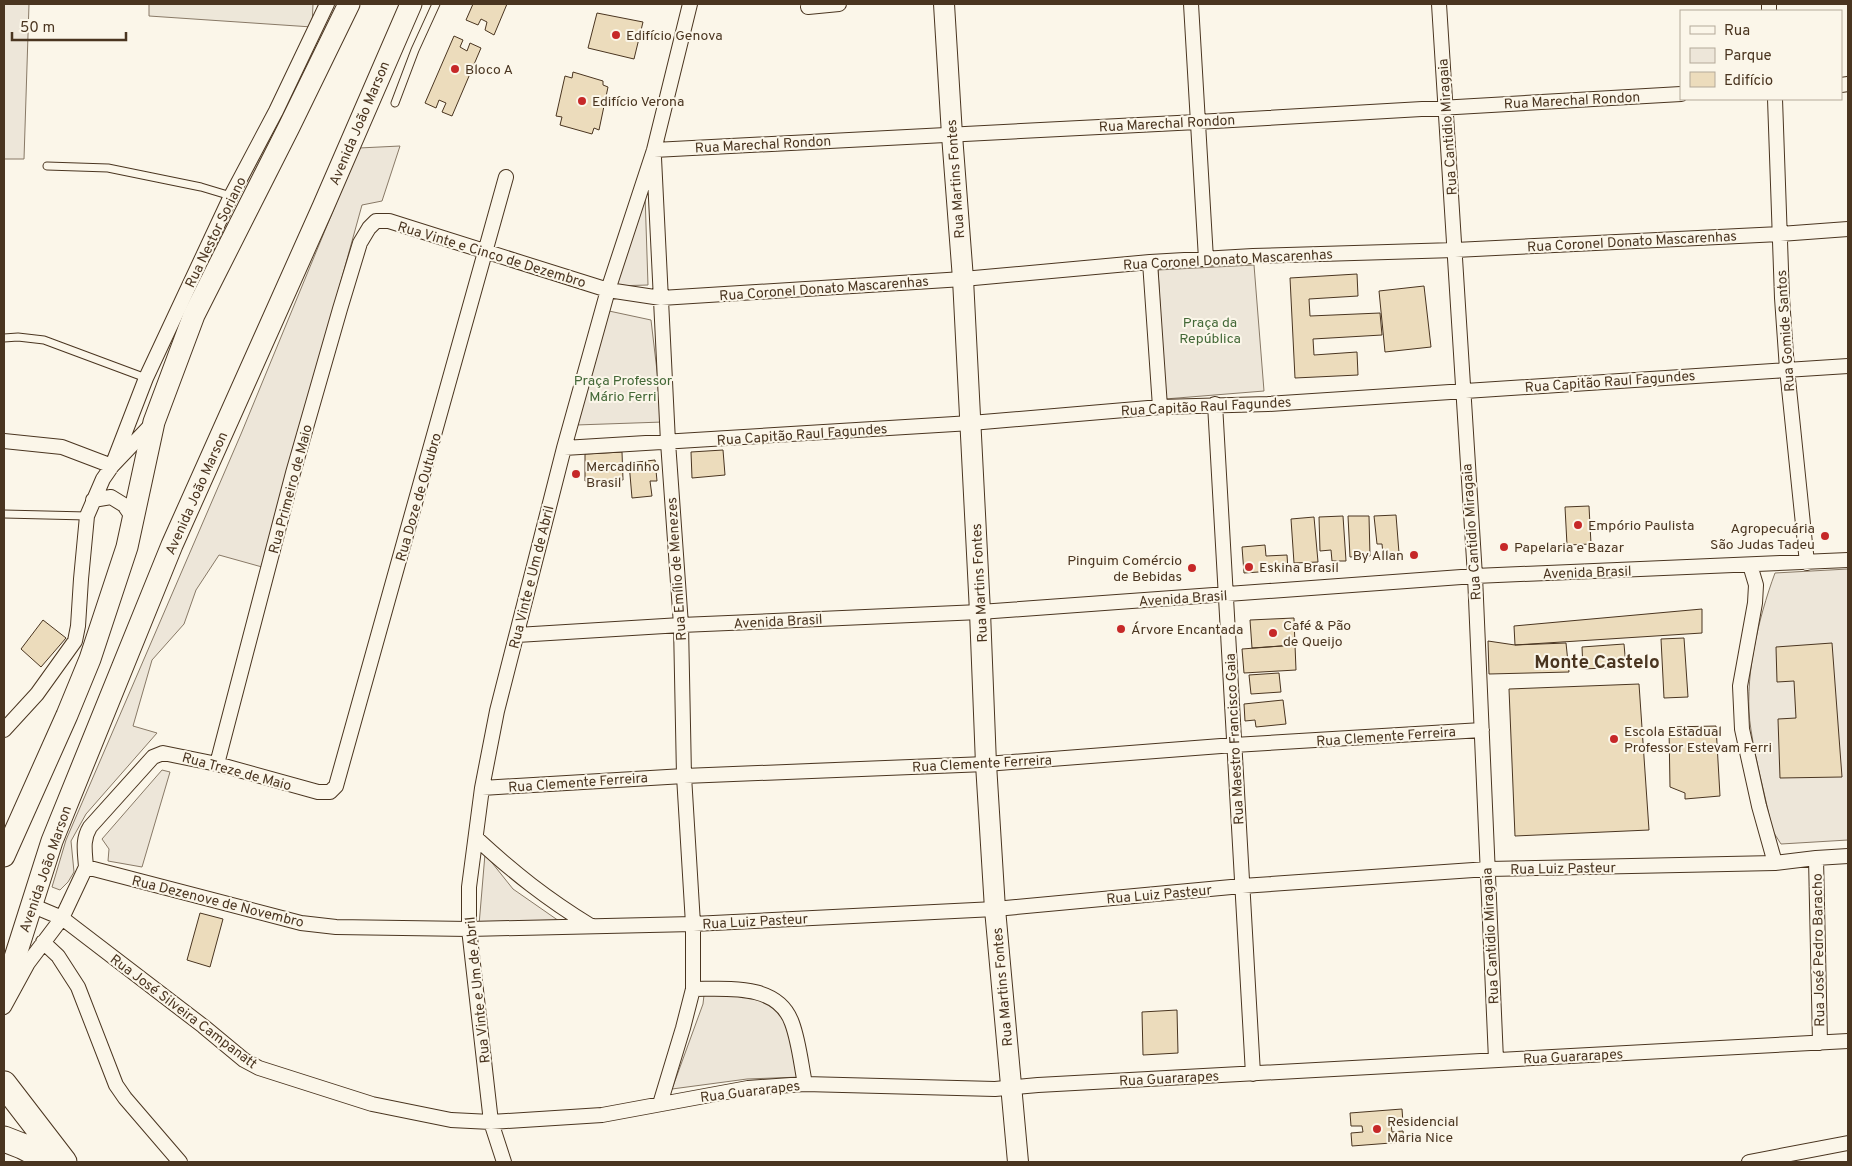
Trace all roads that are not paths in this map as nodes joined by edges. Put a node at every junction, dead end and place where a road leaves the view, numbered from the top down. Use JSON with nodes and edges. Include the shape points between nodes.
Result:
{"nodes":[{"id":1,"x":327,"y":4,"type":"edge"},
{"id":2,"x":349,"y":4,"type":"edge"},
{"id":3,"x":411,"y":4,"type":"edge"},
{"id":4,"x":436,"y":4,"type":"edge"},
{"id":5,"x":690,"y":4,"type":"edge"},
{"id":6,"x":839,"y":4,"type":"edge"},
{"id":7,"x":944,"y":4,"type":"edge"},
{"id":8,"x":1191,"y":4,"type":"edge"},
{"id":9,"x":1439,"y":4,"type":"edge"},
{"id":10,"x":808,"y":7,"type":"dead end"},
{"id":11,"x":1680,"y":94,"type":"edge"},
{"id":12,"x":1775,"y":100,"type":"edge"},
{"id":13,"x":395,"y":103,"type":"dead end"},
{"id":14,"x":1446,"y":107,"type":"junction"},
{"id":15,"x":1197,"y":122,"type":"junction"},
{"id":16,"x":952,"y":135,"type":"junction"},
{"id":17,"x":654,"y":150,"type":"junction"},
{"id":18,"x":47,"y":166,"type":"dead end"},
{"id":19,"x":506,"y":177,"type":"dead end"},
{"id":20,"x":230,"y":196,"type":"junction"},
{"id":21,"x":376,"y":221,"type":"joint"},
{"id":22,"x":1848,"y":229,"type":"edge"},
{"id":23,"x":1780,"y":234,"type":"junction"},
{"id":24,"x":1455,"y":250,"type":"junction"},
{"id":25,"x":486,"y":252,"type":"junction"},
{"id":26,"x":1206,"y":259,"type":"junction"},
{"id":27,"x":1150,"y":262,"type":"junction"},
{"id":28,"x":963,"y":278,"type":"junction"},
{"id":29,"x":608,"y":290,"type":"junction"},
{"id":30,"x":661,"y":298,"type":"junction"},
{"id":31,"x":4,"y":338,"type":"edge"},
{"id":32,"x":1848,"y":366,"type":"edge"},
{"id":33,"x":1787,"y":369,"type":"junction"},
{"id":34,"x":146,"y":378,"type":"junction"},
{"id":35,"x":1462,"y":392,"type":"junction"},
{"id":36,"x":1215,"y":404,"type":"junction"},
{"id":37,"x":1160,"y":407,"type":"junction"},
{"id":38,"x":154,"y":422,"type":"junction"},
{"id":39,"x":971,"y":423,"type":"junction"},
{"id":40,"x":4,"y":441,"type":"edge"},
{"id":41,"x":668,"y":442,"type":"junction"},
{"id":42,"x":564,"y":448,"type":"junction"},
{"id":43,"x":112,"y":466,"type":"junction"},
{"id":44,"x":93,"y":500,"type":"junction"},
{"id":45,"x":4,"y":514,"type":"edge"},
{"id":46,"x":87,"y":516,"type":"junction"},
{"id":47,"x":133,"y":518,"type":"junction"},
{"id":48,"x":1848,"y":560,"type":"edge"},
{"id":49,"x":1807,"y":563,"type":"junction"},
{"id":50,"x":1750,"y":565,"type":"junction"},
{"id":51,"x":1475,"y":576,"type":"junction"},
{"id":52,"x":1226,"y":595,"type":"junction"},
{"id":53,"x":980,"y":612,"type":"junction"},
{"id":54,"x":681,"y":625,"type":"junction"},
{"id":55,"x":517,"y":636,"type":"junction"},
{"id":56,"x":4,"y":730,"type":"edge"},
{"id":57,"x":1482,"y":730,"type":"junction"},
{"id":58,"x":1234,"y":745,"type":"junction"},
{"id":59,"x":217,"y":764,"type":"junction"},
{"id":60,"x":986,"y":764,"type":"junction"},
{"id":61,"x":684,"y":776,"type":"junction"},
{"id":62,"x":482,"y":788,"type":"junction"},
{"id":63,"x":307,"y":790,"type":"joint"},
{"id":64,"x":476,"y":838,"type":"junction"},
{"id":65,"x":4,"y":856,"type":"edge"},
{"id":66,"x":1848,"y":856,"type":"edge"},
{"id":67,"x":1816,"y":858,"type":"junction"},
{"id":68,"x":1775,"y":863,"type":"junction"},
{"id":69,"x":86,"y":867,"type":"junction"},
{"id":70,"x":1488,"y":869,"type":"junction"},
{"id":71,"x":1242,"y":886,"type":"junction"},
{"id":72,"x":31,"y":905,"type":"junction"},
{"id":73,"x":995,"y":909,"type":"junction"},
{"id":74,"x":62,"y":918,"type":"junction"},
{"id":75,"x":693,"y":924,"type":"junction"},
{"id":76,"x":592,"y":927,"type":"junction"},
{"id":77,"x":469,"y":929,"type":"junction"},
{"id":78,"x":44,"y":942,"type":"junction"},
{"id":79,"x":693,"y":989,"type":"junction"},
{"id":80,"x":4,"y":992,"type":"edge"},
{"id":81,"x":4,"y":1006,"type":"edge"},
{"id":82,"x":1848,"y":1041,"type":"edge"},
{"id":83,"x":1820,"y":1043,"type":"junction"},
{"id":84,"x":1496,"y":1060,"type":"junction"},
{"id":85,"x":1253,"y":1074,"type":"junction"},
{"id":86,"x":4,"y":1084,"type":"edge"},
{"id":87,"x":805,"y":1084,"type":"junction"},
{"id":88,"x":1011,"y":1087,"type":"junction"},
{"id":89,"x":660,"y":1104,"type":"junction"},
{"id":90,"x":491,"y":1122,"type":"junction"},
{"id":91,"x":4,"y":1139,"type":"edge"},
{"id":92,"x":1848,"y":1143,"type":"edge"},
{"id":93,"x":53,"y":1162,"type":"edge"},
{"id":94,"x":64,"y":1162,"type":"edge"},
{"id":95,"x":180,"y":1162,"type":"edge"},
{"id":96,"x":504,"y":1162,"type":"edge"},
{"id":97,"x":1018,"y":1162,"type":"edge"},
{"id":98,"x":1749,"y":1162,"type":"edge"}],
"edges":[{"from":1,"to":20,"type":"street","name":"Rua Nestor Soriano","via":[[276,111]]},
{"from":2,"to":38,"type":"main road","via":[[194,315]]},
{"from":3,"to":72,"type":"main road","name":"Avenida João Marson","via":[[172,545],[52,841]]},
{"from":4,"to":13,"type":"lane"},
{"from":5,"to":17,"type":"street","name":"Rua Vinte e Um de Abril"},
{"from":6,"to":10,"type":"street"},
{"from":7,"to":16,"type":"street","name":"Rua Martins Fontes"},
{"from":8,"to":15,"type":"street"},
{"from":9,"to":14,"type":"street","name":"Rua Cantidio Miragaia"},
{"from":11,"to":14,"type":"street","name":"Rua Marechal Rondon"},
{"from":12,"to":23,"type":"street","name":"Rua Gomide Santos"},
{"from":14,"to":15,"type":"street","name":"Rua Marechal Rondon"},
{"from":14,"to":24,"type":"street","name":"Rua Cantidio Miragaia"},
{"from":15,"to":16,"type":"street","name":"Rua Marechal Rondon"},
{"from":15,"to":26,"type":"street"},
{"from":16,"to":17,"type":"street","name":"Rua Marechal Rondon"},
{"from":16,"to":28,"type":"street","name":"Rua Martins Fontes"},
{"from":17,"to":29,"type":"street","name":"Rua Vinte e Um de Abril"},
{"from":17,"to":30,"type":"street","name":"Rua Emílio de Menezes"},
{"from":18,"to":20,"type":"lane","via":[[108,168]]},
{"from":19,"to":25,"type":"street","name":"Rua Doze de Outubro"},
{"from":20,"to":34,"type":"street","name":"Rua Nestor Soriano"},
{"from":21,"to":25,"type":"street","name":"Rua Vinte e Cinco de Dezembro","via":[[389,221]]},
{"from":21,"to":59,"type":"street","name":"Rua Primeiro de Maio","via":[[360,243],[340,309],[293,473]]},
{"from":22,"to":23,"type":"street","name":"Rua Coronel Donato Mascarenhas"},
{"from":23,"to":24,"type":"street","name":"Rua Coronel Donato Mascarenhas"},
{"from":23,"to":33,"type":"street","name":"Rua Gomide Santos"},
{"from":24,"to":26,"type":"street","name":"Rua Coronel Donato Mascarenhas"},
{"from":24,"to":35,"type":"street","name":"Rua Cantidio Miragaia"},
{"from":25,"to":29,"type":"street","name":"Rua Vinte e Cinco de Dezembro"},
{"from":25,"to":63,"type":"street","name":"Rua Doze de Outubro","via":[[339,777],[330,792]]},
{"from":26,"to":27,"type":"street","name":"Rua Coronel Donato Mascarenhas"},
{"from":27,"to":28,"type":"street","name":"Rua Coronel Donato Mascarenhas"},
{"from":27,"to":37,"type":"street"},
{"from":28,"to":30,"type":"street","name":"Rua Coronel Donato Mascarenhas"},
{"from":28,"to":39,"type":"street","name":"Rua Martins Fontes"},
{"from":29,"to":30,"type":"street","name":"Rua Coronel Donato Mascarenhas"},
{"from":29,"to":42,"type":"street","name":"Rua Vinte e Um de Abril"},
{"from":30,"to":41,"type":"street","name":"Rua Emílio de Menezes"},
{"from":31,"to":34,"type":"lane","via":[[44,340]]},
{"from":32,"to":33,"type":"street","name":"Rua Capitão Raul Fagundes"},
{"from":33,"to":35,"type":"street","name":"Rua Capitão Raul Fagundes"},
{"from":33,"to":49,"type":"street","name":"Rua Gomide Santos"},
{"from":34,"to":43,"type":"street","name":"Rua Nestor Soriano"},
{"from":35,"to":36,"type":"street","name":"Rua Capitão Raul Fagundes","via":[[1268,404]]},
{"from":35,"to":51,"type":"street","name":"Rua Cantidio Miragaia"},
{"from":36,"to":37,"type":"street","name":"Rua Capitão Raul Fagundes"},
{"from":36,"to":52,"type":"street","name":"Rua Maestro Francisco Gaia"},
{"from":37,"to":39,"type":"street","name":"Rua Capitão Raul Fagundes"},
{"from":38,"to":43,"type":"street"},
{"from":38,"to":47,"type":"main road"},
{"from":39,"to":41,"type":"street","name":"Rua Capitão Raul Fagundes"},
{"from":39,"to":53,"type":"street","name":"Rua Martins Fontes"},
{"from":40,"to":43,"type":"street","via":[[62,447]]},
{"from":41,"to":42,"type":"street","name":"Rua Capitão Raul Fagundes"},
{"from":41,"to":54,"type":"street","name":"Rua Emílio de Menezes"},
{"from":42,"to":55,"type":"street","name":"Rua Vinte e Um de Abril"},
{"from":43,"to":44,"type":"street"},
{"from":44,"to":46,"type":"street"},
{"from":44,"to":47,"type":"street","via":[[111,497],[124,505]]},
{"from":45,"to":46,"type":"lane"},
{"from":46,"to":56,"type":"street","via":[[75,641],[37,694]]},
{"from":47,"to":65,"type":"main road","via":[[127,547],[90,659]]},
{"from":48,"to":49,"type":"street","name":"Avenida Brasil"},
{"from":49,"to":50,"type":"street","name":"Avenida Brasil"},
{"from":50,"to":51,"type":"street","name":"Avenida Brasil"},
{"from":50,"to":68,"type":"street","via":[[1756,586],[1756,603],[1740,686],[1742,729],[1758,806]]},
{"from":51,"to":52,"type":"street","name":"Avenida Brasil"},
{"from":51,"to":57,"type":"street","name":"Rua Cantidio Miragaia"},
{"from":52,"to":53,"type":"street","name":"Avenida Brasil"},
{"from":52,"to":58,"type":"street","name":"Rua Maestro Francisco Gaia"},
{"from":53,"to":54,"type":"street","name":"Avenida Brasil"},
{"from":53,"to":60,"type":"street","name":"Rua Martins Fontes"},
{"from":54,"to":55,"type":"street","name":"Avenida Brasil"},
{"from":54,"to":61,"type":"street","name":"Rua Emílio de Menezes"},
{"from":55,"to":62,"type":"street","name":"Rua Vinte e Um de Abril","via":[[497,711]]},
{"from":57,"to":58,"type":"street","name":"Rua Clemente Ferreira"},
{"from":57,"to":70,"type":"street","name":"Rua Cantidio Miragaia"},
{"from":58,"to":60,"type":"street","name":"Rua Clemente Ferreira"},
{"from":58,"to":71,"type":"street","name":"Rua Maestro Francisco Gaia"},
{"from":59,"to":63,"type":"street","name":"Rua Treze de Maio"},
{"from":59,"to":69,"type":"street","name":"Rua Treze de Maio","via":[[168,752],[153,757],[90,827],[84,842]]},
{"from":60,"to":61,"type":"street","name":"Rua Clemente Ferreira"},
{"from":60,"to":73,"type":"street","name":"Rua Martins Fontes"},
{"from":61,"to":62,"type":"street","name":"Rua Clemente Ferreira"},
{"from":61,"to":75,"type":"street","name":"Rua Emílio de Menezes"},
{"from":62,"to":64,"type":"street","name":"Rua Vinte e Um de Abril"},
{"from":64,"to":76,"type":"street","via":[[522,879]]},
{"from":64,"to":77,"type":"street","name":"Rua Vinte e Um de Abril"},
{"from":66,"to":67,"type":"street","name":"Rua Luiz Pasteur"},
{"from":67,"to":68,"type":"street","name":"Rua Luiz Pasteur"},
{"from":67,"to":83,"type":"street","name":"Rua José Pedro Baracho"},
{"from":68,"to":70,"type":"street","name":"Rua Luiz Pasteur"},
{"from":69,"to":74,"type":"street"},
{"from":69,"to":77,"type":"street","name":"Rua Dezenove de Novembro","via":[[301,923]]},
{"from":70,"to":71,"type":"street","name":"Rua Luiz Pasteur"},
{"from":70,"to":84,"type":"street","name":"Rua Cantidio Miragaia"},
{"from":71,"to":73,"type":"street","name":"Rua Luiz Pasteur"},
{"from":71,"to":85,"type":"street","name":"Rua Maestro Francisco Gaia"},
{"from":72,"to":74,"type":"street","name":"Rua José Silveira Campanatt"},
{"from":72,"to":80,"type":"main road","name":"Avenida João Marson"},
{"from":73,"to":75,"type":"street","name":"Rua Luiz Pasteur"},
{"from":73,"to":88,"type":"street","name":"Rua Martins Fontes"},
{"from":74,"to":78,"type":"street"},
{"from":74,"to":90,"type":"street","name":"Rua José Silveira Campanatt","via":[[244,1060],[259,1068],[372,1104],[451,1120]]},
{"from":75,"to":76,"type":"street","name":"Rua Luiz Pasteur"},
{"from":75,"to":79,"type":"street","name":"Rua Emílio de Menezes"},
{"from":76,"to":77,"type":"street","name":"Rua Luiz Pasteur"},
{"from":77,"to":90,"type":"street","name":"Rua Vinte e Um de Abril"},
{"from":78,"to":81,"type":"street"},
{"from":78,"to":95,"type":"street","via":[[58,956],[78,987],[116,1085]]},
{"from":79,"to":87,"type":"street","via":[[734,989],[771,996],[792,1022]]},
{"from":79,"to":89,"type":"street","name":"Rua Emílio de Menezes"},
{"from":82,"to":83,"type":"street","name":"Rua Guararapes"},
{"from":83,"to":84,"type":"street","name":"Rua Guararapes"},
{"from":84,"to":85,"type":"street","name":"Rua Guararapes"},
{"from":85,"to":88,"type":"street","name":"Rua Guararapes"},
{"from":86,"to":94,"type":"highway"},
{"from":87,"to":88,"type":"street","name":"Rua Guararapes"},
{"from":87,"to":89,"type":"street","name":"Rua Guararapes","via":[[748,1088]]},
{"from":88,"to":97,"type":"street","name":"Rua Martins Fontes"},
{"from":89,"to":90,"type":"street","name":"Rua Guararapes","via":[[602,1115]]},
{"from":90,"to":96,"type":"street","name":"Rua Vinte e Um de Abril"},
{"from":91,"to":93,"type":"highway"},
{"from":92,"to":98,"type":"street"}]}
